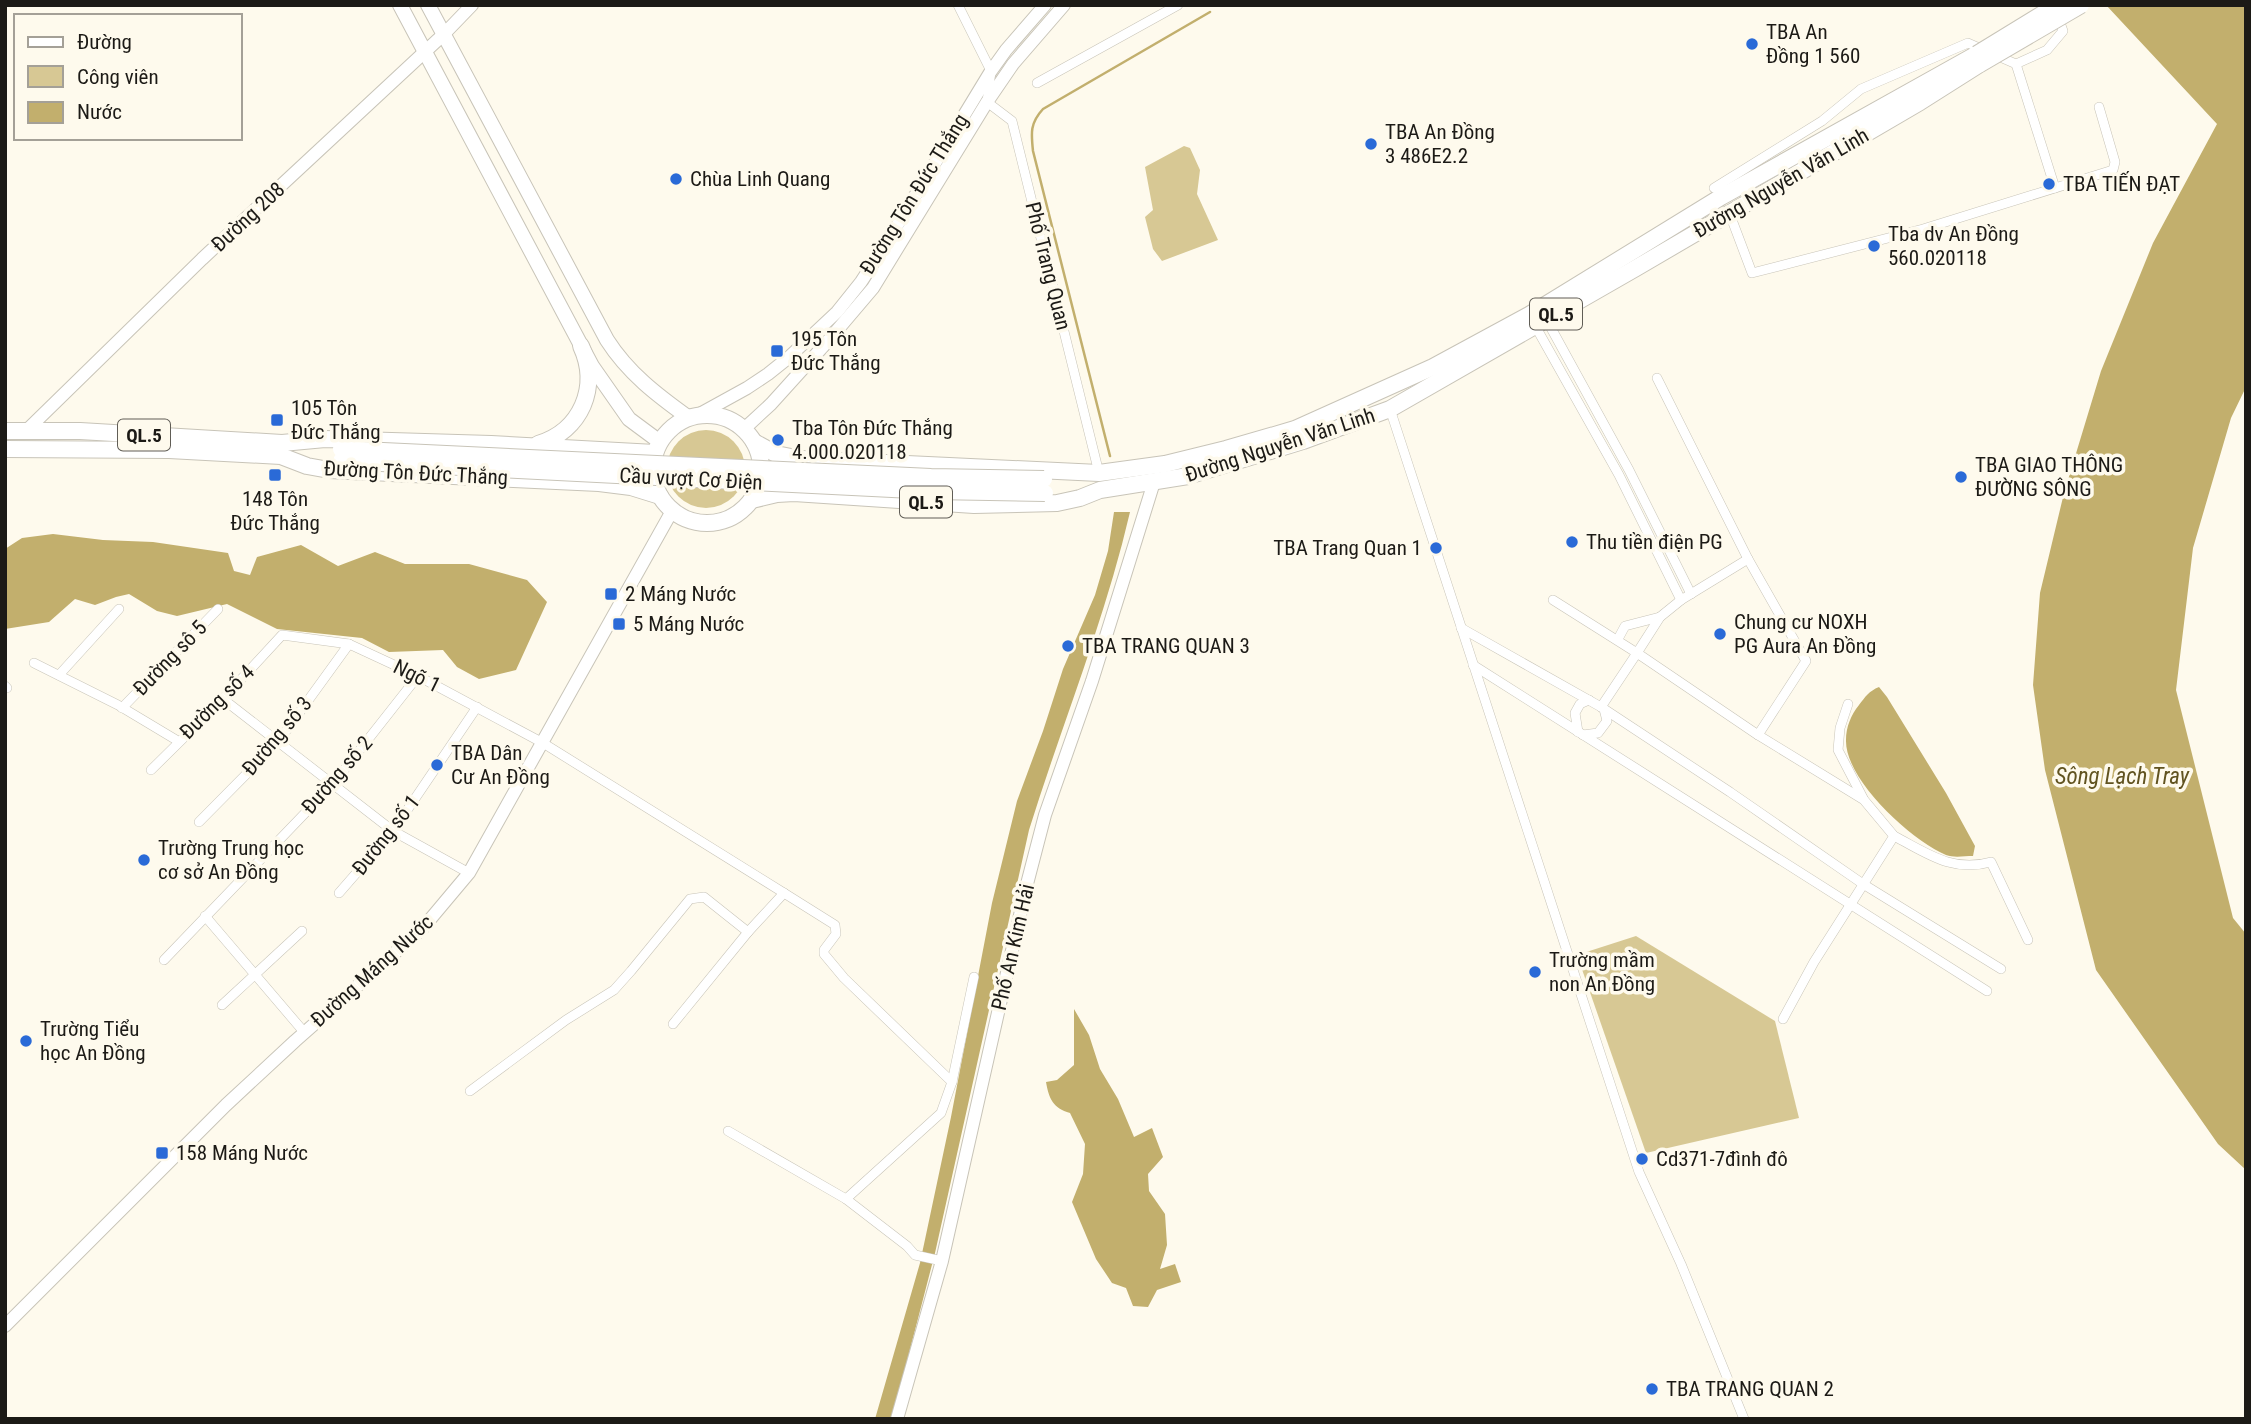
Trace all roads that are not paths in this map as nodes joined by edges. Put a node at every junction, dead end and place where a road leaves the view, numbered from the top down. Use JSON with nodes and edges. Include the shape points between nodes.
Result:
{"nodes":[{"id":1,"x":400,"y":5,"type":"edge"},
{"id":2,"x":428,"y":5,"type":"edge"},
{"id":3,"x":472,"y":5,"type":"edge"},
{"id":4,"x":958,"y":5,"type":"edge"},
{"id":5,"x":1045,"y":5,"type":"edge"},
{"id":6,"x":1064,"y":5,"type":"edge"},
{"id":7,"x":1178,"y":5,"type":"edge"},
{"id":8,"x":2055,"y":5,"type":"edge"},
{"id":9,"x":2081,"y":5,"type":"edge"},
{"id":10,"x":444,"y":34,"type":"junction"},
{"id":11,"x":424,"y":52,"type":"junction"},
{"id":12,"x":1979,"y":59,"type":"junction"},
{"id":13,"x":2016,"y":64,"type":"junction"},
{"id":14,"x":991,"y":71,"type":"junction"},
{"id":15,"x":1037,"y":83,"type":"dead end"},
{"id":16,"x":987,"y":102,"type":"junction"},
{"id":17,"x":2099,"y":107,"type":"dead end"},
{"id":18,"x":1714,"y":188,"type":"dead end"},
{"id":19,"x":2055,"y":188,"type":"junction"},
{"id":20,"x":1729,"y":212,"type":"junction"},
{"id":21,"x":582,"y":294,"type":"junction"},
{"id":22,"x":561,"y":306,"type":"junction"},
{"id":23,"x":1538,"y":317,"type":"junction"},
{"id":24,"x":581,"y":346,"type":"junction"},
{"id":25,"x":1657,"y":378,"type":"dead end"},
{"id":26,"x":1390,"y":410,"type":"junction"},
{"id":27,"x":694,"y":416,"type":"junction"},
{"id":28,"x":5,"y":431,"type":"edge"},
{"id":29,"x":26,"y":431,"type":"junction"},
{"id":30,"x":749,"y":436,"type":"junction"},
{"id":31,"x":530,"y":446,"type":"junction"},
{"id":32,"x":657,"y":447,"type":"junction"},
{"id":33,"x":5,"y":449,"type":"edge"},
{"id":34,"x":282,"y":449,"type":"junction"},
{"id":35,"x":1098,"y":473,"type":"junction"},
{"id":36,"x":1154,"y":482,"type":"junction"},
{"id":37,"x":1045,"y":486,"type":"junction"},
{"id":38,"x":1100,"y":490,"type":"junction"},
{"id":39,"x":660,"y":496,"type":"junction"},
{"id":40,"x":752,"y":500,"type":"junction"},
{"id":41,"x":672,"y":511,"type":"junction"},
{"id":42,"x":1748,"y":559,"type":"junction"},
{"id":43,"x":1691,"y":594,"type":"junction"},
{"id":44,"x":1553,"y":600,"type":"dead end"},
{"id":45,"x":1681,"y":600,"type":"junction"},
{"id":46,"x":119,"y":609,"type":"dead end"},
{"id":47,"x":218,"y":609,"type":"dead end"},
{"id":48,"x":1660,"y":617,"type":"junction"},
{"id":49,"x":1461,"y":628,"type":"junction"},
{"id":50,"x":282,"y":635,"type":"joint"},
{"id":51,"x":1618,"y":639,"type":"junction"},
{"id":52,"x":349,"y":644,"type":"junction"},
{"id":53,"x":1637,"y":653,"type":"junction"},
{"id":54,"x":34,"y":663,"type":"dead end"},
{"id":55,"x":1473,"y":665,"type":"junction"},
{"id":56,"x":59,"y":675,"type":"junction"},
{"id":57,"x":418,"y":676,"type":"junction"},
{"id":58,"x":223,"y":699,"type":"junction"},
{"id":59,"x":1590,"y":700,"type":"junction"},
{"id":60,"x":1848,"y":704,"type":"dead end"},
{"id":61,"x":477,"y":707,"type":"junction"},
{"id":62,"x":122,"y":708,"type":"junction"},
{"id":63,"x":1603,"y":708,"type":"junction"},
{"id":64,"x":1580,"y":734,"type":"junction"},
{"id":65,"x":1758,"y":735,"type":"junction"},
{"id":66,"x":178,"y":741,"type":"junction"},
{"id":67,"x":278,"y":742,"type":"junction"},
{"id":68,"x":543,"y":743,"type":"junction"},
{"id":69,"x":151,"y":769,"type":"dead end"},
{"id":70,"x":333,"y":784,"type":"junction"},
{"id":71,"x":1864,"y":800,"type":"junction"},
{"id":72,"x":199,"y":822,"type":"dead end"},
{"id":73,"x":393,"y":831,"type":"junction"},
{"id":74,"x":1894,"y":836,"type":"junction"},
{"id":75,"x":469,"y":873,"type":"junction"},
{"id":76,"x":1863,"y":884,"type":"junction"},
{"id":77,"x":339,"y":893,"type":"dead end"},
{"id":78,"x":784,"y":893,"type":"junction"},
{"id":79,"x":1851,"y":906,"type":"junction"},
{"id":80,"x":205,"y":916,"type":"junction"},
{"id":81,"x":302,"y":931,"type":"dead end"},
{"id":82,"x":748,"y":932,"type":"junction"},
{"id":83,"x":2028,"y":940,"type":"dead end"},
{"id":84,"x":164,"y":960,"type":"dead end"},
{"id":85,"x":2001,"y":969,"type":"dead end"},
{"id":86,"x":255,"y":975,"type":"junction"},
{"id":87,"x":974,"y":977,"type":"dead end"},
{"id":88,"x":1987,"y":991,"type":"dead end"},
{"id":89,"x":222,"y":1005,"type":"dead end"},
{"id":90,"x":1783,"y":1019,"type":"dead end"},
{"id":91,"x":673,"y":1024,"type":"dead end"},
{"id":92,"x":304,"y":1032,"type":"junction"},
{"id":93,"x":952,"y":1082,"type":"junction"},
{"id":94,"x":470,"y":1091,"type":"dead end"},
{"id":95,"x":728,"y":1131,"type":"dead end"},
{"id":96,"x":846,"y":1199,"type":"junction"},
{"id":97,"x":939,"y":1260,"type":"junction"},
{"id":98,"x":5,"y":1326,"type":"edge"},
{"id":99,"x":897,"y":1419,"type":"edge"},
{"id":100,"x":1744,"y":1419,"type":"edge"}],
"edges":[{"from":1,"to":11,"type":"main road"},
{"from":2,"to":10,"type":"main road"},
{"from":3,"to":10,"type":"main road","name":"Đường 208"},
{"from":4,"to":14,"type":"street"},
{"from":5,"to":14,"type":"main road","name":"Đường Tôn Đức Thắng"},
{"from":6,"to":16,"type":"main road","name":"Đường Tôn Đức Thắng"},
{"from":7,"to":15,"type":"street"},
{"from":8,"to":12,"type":"highway","name":"Đường Nguyễn Văn Linh","number":"QL.5","bridge":true},
{"from":8,"to":13,"type":"street","via":[[2063,31],[2047,50]]},
{"from":9,"to":12,"type":"highway","name":"Đường Nguyễn Văn Linh","number":"QL.5","bridge":true},
{"from":10,"to":11,"type":"main road","name":"Đường 208"},
{"from":10,"to":21,"type":"main road"},
{"from":11,"to":22,"type":"main road"},
{"from":11,"to":29,"type":"main road","name":"Đường 208"},
{"from":12,"to":20,"type":"highway","name":"Đường Nguyễn Văn Linh","number":"QL.5","via":[[1920,102]]},
{"from":12,"to":23,"type":"highway","name":"Đường Nguyễn Văn Linh","number":"QL.5","via":[[1721,197]]},
{"from":13,"to":18,"type":"street","via":[[1968,43],[1861,89],[1822,121]]},
{"from":13,"to":19,"type":"street"},
{"from":14,"to":16,"type":"street"},
{"from":14,"to":27,"type":"main road","name":"Đường Tôn Đức Thắng","via":[[887,242],[837,312],[768,374]]},
{"from":16,"to":30,"type":"main road","name":"Đường Tôn Đức Thắng","via":[[873,288],[771,404]]},
{"from":16,"to":35,"type":"street","name":"Phố Trang Quan","via":[[1012,121]]},
{"from":17,"to":19,"type":"street","via":[[2115,162],[2113,170]]},
{"from":19,"to":20,"type":"street","via":[[1923,229],[1752,273]]},
{"from":20,"to":23,"type":"highway","name":"Đường Nguyễn Văn Linh","number":"QL.5"},
{"from":21,"to":22,"type":"main road","via":[[578,311]]},
{"from":21,"to":27,"type":"main road","via":[[622,362],[651,390]]},
{"from":22,"to":24,"type":"main road"},
{"from":23,"to":26,"type":"highway","name":"Đường Nguyễn Văn Linh","number":"QL.5"},
{"from":23,"to":35,"type":"highway","name":"Đường Nguyễn Văn Linh","number":"QL.5","via":[[1295,429],[1164,464]]},
{"from":23,"to":43,"type":"street","via":[[1629,470]]},
{"from":23,"to":45,"type":"street"},
{"from":24,"to":31,"type":"highway","via":[[589,373],[583,408],[565,431]]},
{"from":24,"to":32,"type":"main road","via":[[629,419]]},
{"from":25,"to":42,"type":"street"},
{"from":26,"to":36,"type":"highway","name":"Đường Nguyễn Văn Linh","number":"QL.5","via":[[1247,459]]},
{"from":26,"to":49,"type":"street"},
{"from":27,"to":30,"type":"highway","via":[[723,417]]},
{"from":27,"to":32,"type":"highway","via":[[673,427]]},
{"from":28,"to":29,"type":"highway","name":"Đường Tôn Đức Thắng","number":"QL.5"},
{"from":29,"to":33,"type":"main road"},
{"from":29,"to":34,"type":"highway","name":"Đường Tôn Đức Thắng","number":"QL.5","via":[[80,431]]},
{"from":30,"to":35,"type":"highway","name":"Đường Nguyễn Văn Linh","number":"QL.5","via":[[776,454],[801,459]]},
{"from":30,"to":40,"type":"highway","via":[[760,458],[761,475]]},
{"from":31,"to":32,"type":"highway","name":"Đường Tôn Đức Thắng"},
{"from":31,"to":34,"type":"highway","name":"Đường Tôn Đức Thắng","via":[[326,439]]},
{"from":32,"to":39,"type":"highway","via":[[654,478]]},
{"from":33,"to":34,"type":"highway","name":"Đường Tôn Đức Thắng","number":"QL.5"},
{"from":34,"to":37,"type":"highway","name":"Cầu vượt Cơ Điện","bridge":true,"via":[[932,491]]},
{"from":34,"to":39,"type":"highway","name":"Đường Tôn Đức Thắng","via":[[307,466],[329,470],[599,483]]},
{"from":35,"to":37,"type":"highway","name":"Cầu vượt Cơ Điện"},
{"from":36,"to":38,"type":"highway","name":"Đường Nguyễn Văn Linh","number":"QL.5"},
{"from":36,"to":97,"type":"main road","name":"Phố An Kim Hải","via":[[1045,815]]},
{"from":37,"to":38,"type":"highway","name":"Cầu vượt Cơ Điện"},
{"from":38,"to":40,"type":"highway","name":"Đường Nguyễn Văn Linh","number":"QL.5","via":[[1057,503],[1001,505],[786,493]]},
{"from":39,"to":41,"type":"highway"},
{"from":40,"to":41,"type":"highway","via":[[740,513],[715,523],[688,520]]},
{"from":41,"to":68,"type":"main road","name":"Đường Máng Nước"},
{"from":42,"to":43,"type":"street"},
{"from":42,"to":65,"type":"street","via":[[1806,662]]},
{"from":43,"to":45,"type":"street"},
{"from":44,"to":51,"type":"street"},
{"from":45,"to":48,"type":"street"},
{"from":46,"to":56,"type":"street"},
{"from":47,"to":62,"type":"street","name":"Đường sô 5"},
{"from":48,"to":51,"type":"street","via":[[1625,626]]},
{"from":48,"to":53,"type":"street"},
{"from":49,"to":55,"type":"street"},
{"from":49,"to":59,"type":"street"},
{"from":50,"to":52,"type":"street","name":"Ngõ 1"},
{"from":50,"to":58,"type":"street","name":"Đường số 4"},
{"from":51,"to":53,"type":"street"},
{"from":52,"to":57,"type":"street","name":"Ngõ 1"},
{"from":52,"to":67,"type":"street","name":"Đường số 3"},
{"from":53,"to":63,"type":"street"},
{"from":53,"to":65,"type":"street"},
{"from":54,"to":56,"type":"street"},
{"from":55,"to":64,"type":"street"},
{"from":55,"to":100,"type":"street","via":[[1639,1172]]},
{"from":56,"to":62,"type":"street"},
{"from":57,"to":61,"type":"street","name":"Ngõ 1"},
{"from":57,"to":70,"type":"street","name":"Đường số 2"},
{"from":58,"to":66,"type":"street","name":"Đường số 4"},
{"from":58,"to":67,"type":"street"},
{"from":59,"to":63,"type":"street"},
{"from":59,"to":64,"type":"street","via":[[1580,704],[1575,713]]},
{"from":60,"to":71,"type":"street","via":[[1838,750]]},
{"from":61,"to":68,"type":"street","name":"Ngõ 1"},
{"from":61,"to":73,"type":"street","name":"Đường số 1"},
{"from":62,"to":66,"type":"street"},
{"from":63,"to":64,"type":"street","via":[[1606,721],[1598,733]]},
{"from":63,"to":76,"type":"street"},
{"from":64,"to":79,"type":"street"},
{"from":65,"to":71,"type":"street"},
{"from":66,"to":69,"type":"street","name":"Đường số 4"},
{"from":67,"to":70,"type":"street"},
{"from":67,"to":72,"type":"street","name":"Đường số 3"},
{"from":68,"to":75,"type":"main road","name":"Đường Máng Nước"},
{"from":68,"to":78,"type":"street","name":"Ngõ 1"},
{"from":70,"to":73,"type":"street"},
{"from":70,"to":80,"type":"street","name":"Đường số 2"},
{"from":71,"to":74,"type":"street"},
{"from":73,"to":75,"type":"street"},
{"from":73,"to":77,"type":"street","name":"Đường số 1"},
{"from":74,"to":76,"type":"street"},
{"from":74,"to":83,"type":"street","via":[[1953,865],[1990,862]]},
{"from":75,"to":92,"type":"main road","name":"Đường Máng Nước","via":[[422,929]]},
{"from":76,"to":79,"type":"street"},
{"from":76,"to":85,"type":"street"},
{"from":78,"to":82,"type":"street"},
{"from":78,"to":93,"type":"street","name":"Ngõ 1","via":[[835,925],[836,934],[824,954]]},
{"from":79,"to":88,"type":"street"},
{"from":79,"to":90,"type":"street"},
{"from":80,"to":84,"type":"street","name":"Đường số 2"},
{"from":80,"to":86,"type":"street"},
{"from":81,"to":86,"type":"street"},
{"from":82,"to":91,"type":"street"},
{"from":82,"to":94,"type":"street","via":[[704,897],[690,899],[614,989]]},
{"from":86,"to":89,"type":"street"},
{"from":86,"to":92,"type":"street"},
{"from":87,"to":93,"type":"street"},
{"from":92,"to":98,"type":"main road","name":"Đường Máng Nước"},
{"from":93,"to":96,"type":"street","via":[[941,1113]]},
{"from":95,"to":96,"type":"street"},
{"from":96,"to":97,"type":"street","via":[[915,1255]]},
{"from":97,"to":99,"type":"main road","name":"Phố An Kim Hải"}]}
